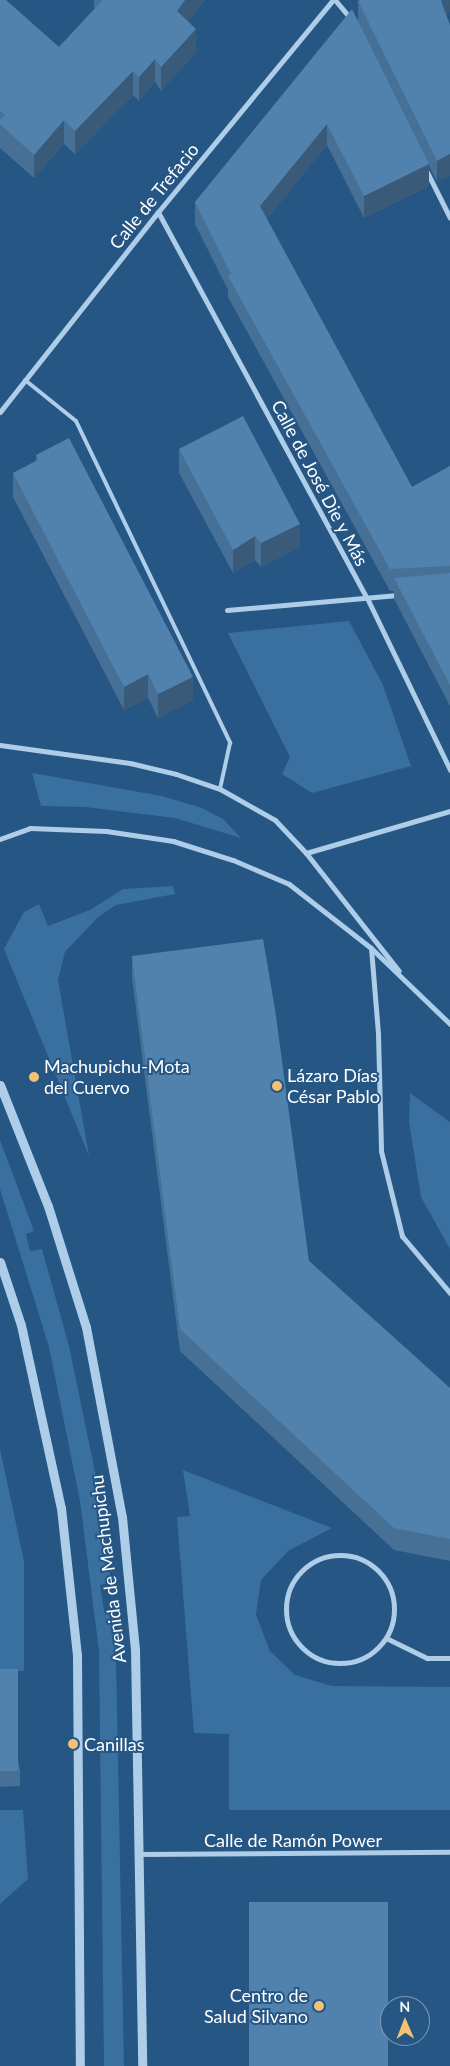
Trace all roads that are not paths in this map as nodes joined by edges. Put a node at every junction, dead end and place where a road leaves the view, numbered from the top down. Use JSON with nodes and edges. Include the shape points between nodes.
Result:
{"nodes":[{"id":1,"x":334,"y":0,"type":"edge"},
{"id":2,"x":353,"y":22,"type":"edge"},
{"id":3,"x":424,"y":165,"type":"edge"},
{"id":4,"x":158,"y":212,"type":"junction"},
{"id":5,"x":450,"y":218,"type":"edge"},
{"id":6,"x":26,"y":380,"type":"junction"},
{"id":7,"x":0,"y":412,"type":"edge"},
{"id":8,"x":411,"y":594,"type":"edge"},
{"id":9,"x":367,"y":598,"type":"junction"},
{"id":10,"x":227,"y":610,"type":"dead end"},
{"id":11,"x":0,"y":744,"type":"edge"},
{"id":12,"x":450,"y":770,"type":"edge"},
{"id":13,"x":220,"y":789,"type":"junction"},
{"id":14,"x":450,"y":811,"type":"edge"},
{"id":15,"x":0,"y":839,"type":"edge"},
{"id":16,"x":306,"y":853,"type":"junction"},
{"id":17,"x":371,"y":948,"type":"junction"},
{"id":18,"x":410,"y":985,"type":"junction"},
{"id":19,"x":450,"y":1024,"type":"edge"},
{"id":20,"x":0,"y":1086,"type":"edge"},
{"id":21,"x":0,"y":1262,"type":"edge"},
{"id":22,"x":450,"y":1293,"type":"edge"},
{"id":23,"x":386,"y":1638,"type":"junction"},
{"id":24,"x":450,"y":1658,"type":"edge"},
{"id":25,"x":450,"y":1852,"type":"edge"},
{"id":26,"x":137,"y":1854,"type":"junction"},
{"id":27,"x":80,"y":2066,"type":"edge"},
{"id":28,"x":142,"y":2066,"type":"edge"}],
"edges":[{"from":1,"to":2,"type":"street"},
{"from":1,"to":4,"type":"street","name":"Calle de Trefacio"},
{"from":3,"to":5,"type":"street"},
{"from":4,"to":6,"type":"street","name":"Calle de Trefacio"},
{"from":4,"to":9,"type":"street","name":"Calle de José Die y Más"},
{"from":6,"to":7,"type":"street","name":"Calle de Trefacio"},
{"from":6,"to":13,"type":"lane","via":[[76,421],[226,734],[230,743]]},
{"from":8,"to":9,"type":"street"},
{"from":9,"to":10,"type":"street"},
{"from":9,"to":12,"type":"street","name":"Calle de José Die y Más"},
{"from":11,"to":13,"type":"street","via":[[130,763]]},
{"from":13,"to":16,"type":"street","via":[[275,820]]},
{"from":14,"to":16,"type":"street"},
{"from":15,"to":17,"type":"street","via":[[30,828],[106,831],[173,841],[233,860],[289,884]]},
{"from":16,"to":18,"type":"street"},
{"from":17,"to":18,"type":"street"},
{"from":17,"to":22,"type":"street","via":[[378,1034],[381,1151],[402,1236]]},
{"from":18,"to":19,"type":"street"},
{"from":20,"to":26,"type":"street","name":"Avenida de Machupichu","via":[[48,1206],[86,1326],[122,1517],[135,1649]]},
{"from":21,"to":27,"type":"street","via":[[21,1325],[61,1508],[77,1655]]},
{"from":23,"to":23,"type":"street","via":[[393,1622],[394,1604],[390,1588],[367,1562],[333,1555],[316,1560],[302,1570],[292,1584],[286,1601],[287,1619],[293,1637],[313,1655],[339,1663],[357,1660],[373,1652]]},
{"from":23,"to":24,"type":"street","via":[[427,1658]]},
{"from":25,"to":26,"type":"street","name":"Calle de Ramón Power"},
{"from":26,"to":28,"type":"street","name":"Avenida de Machupichu"}]}
